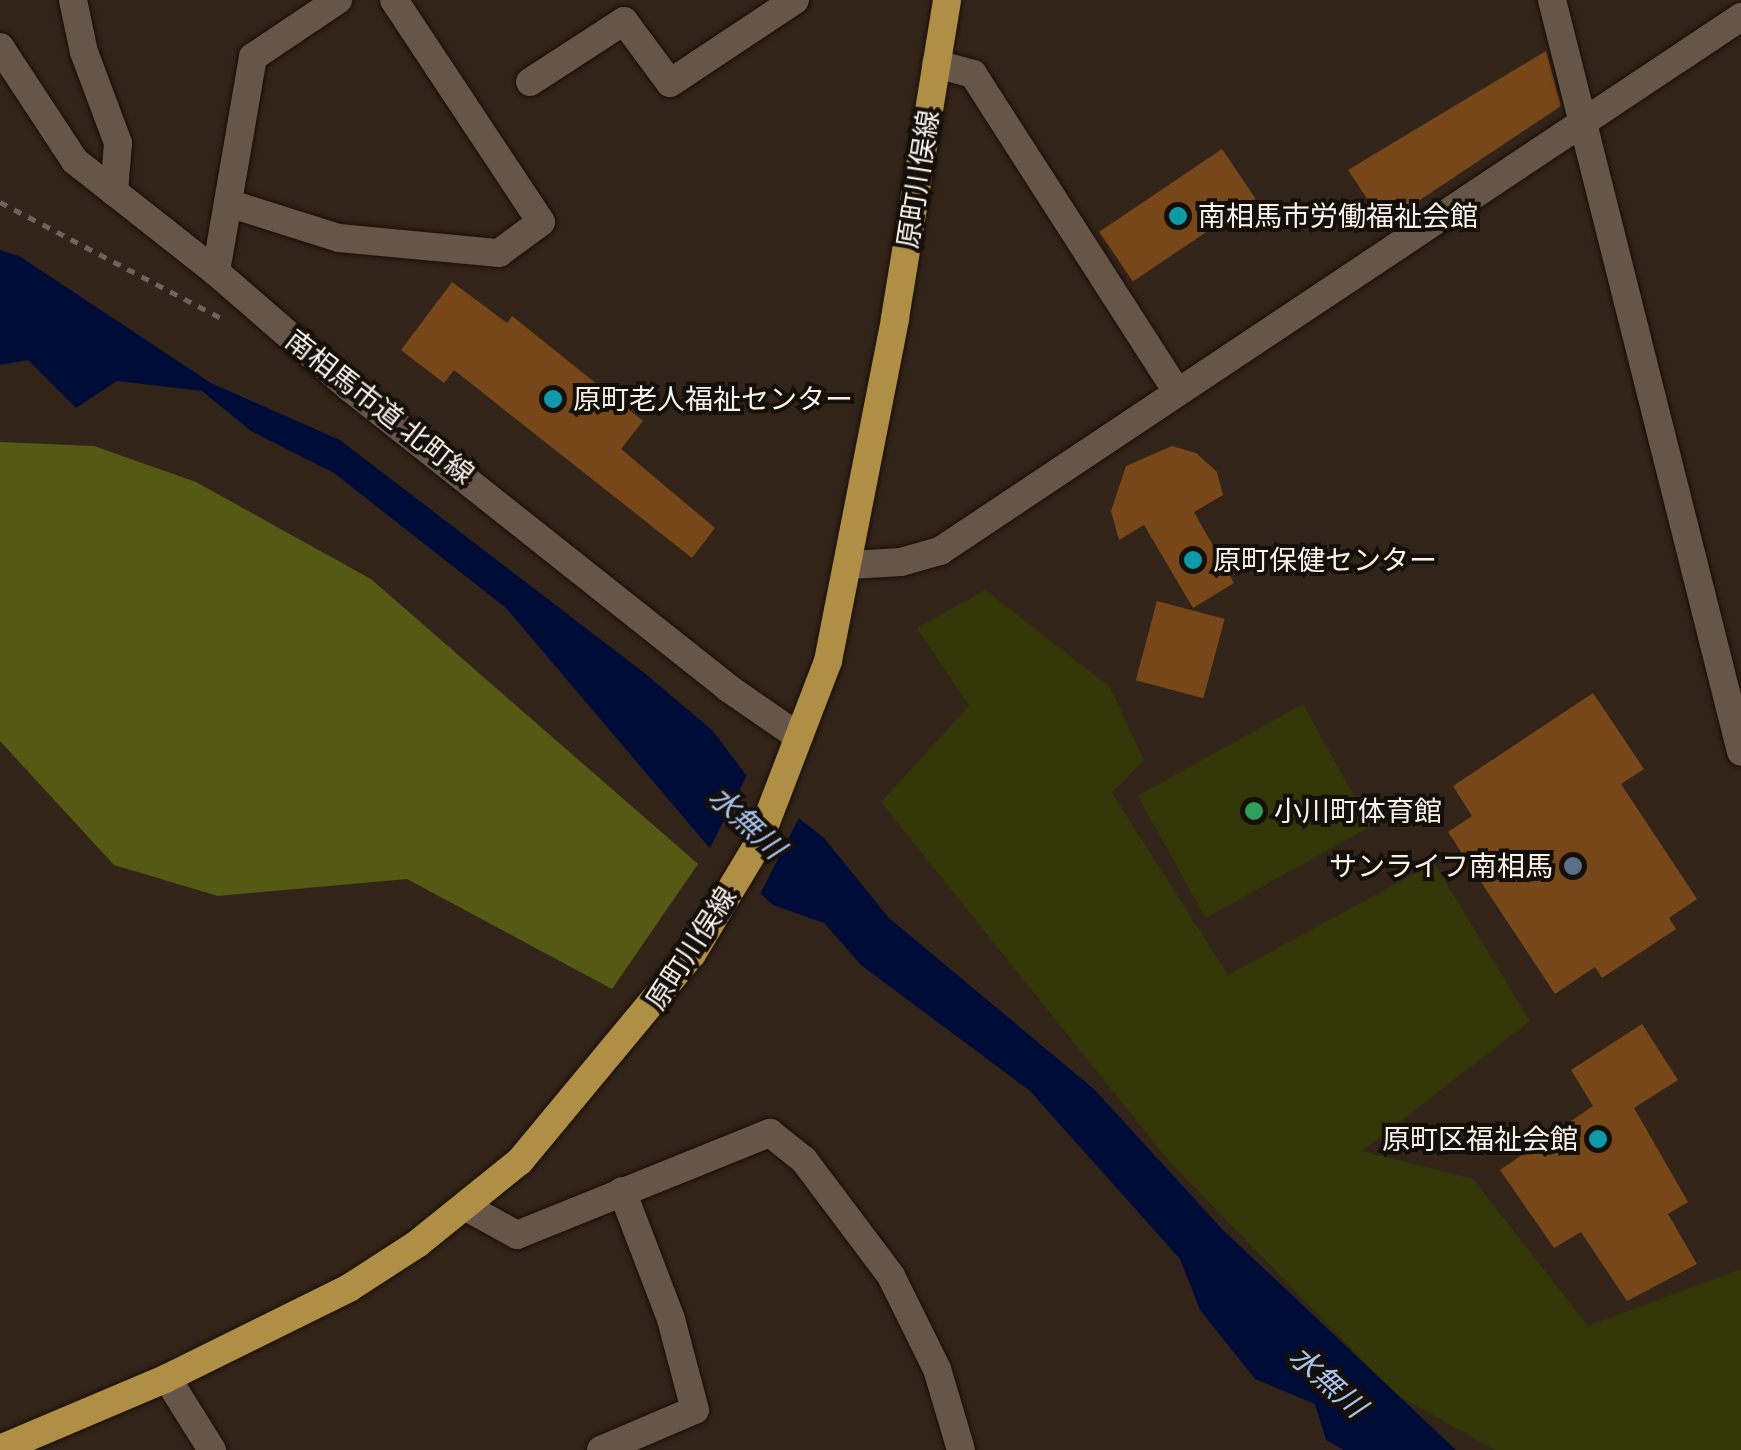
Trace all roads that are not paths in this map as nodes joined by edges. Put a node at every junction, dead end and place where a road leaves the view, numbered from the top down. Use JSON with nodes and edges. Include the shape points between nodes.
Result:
{"nodes":[{"id":1,"x":74,"y":0,"type":"edge"},
{"id":2,"x":338,"y":0,"type":"edge"},
{"id":3,"x":394,"y":0,"type":"edge"},
{"id":4,"x":794,"y":0,"type":"edge"},
{"id":5,"x":947,"y":0,"type":"edge"},
{"id":6,"x":1552,"y":0,"type":"edge"},
{"id":7,"x":1741,"y":17,"type":"edge"},
{"id":8,"x":0,"y":47,"type":"edge"},
{"id":9,"x":936,"y":64,"type":"junction"},
{"id":10,"x":530,"y":82,"type":"dead end"},
{"id":11,"x":1583,"y":122,"type":"junction"},
{"id":12,"x":114,"y":192,"type":"junction"},
{"id":13,"x":231,"y":204,"type":"junction"},
{"id":14,"x":216,"y":272,"type":"junction"},
{"id":15,"x":1176,"y":390,"type":"junction"},
{"id":16,"x":851,"y":565,"type":"junction"},
{"id":17,"x":796,"y":747,"type":"junction"},
{"id":18,"x":1741,"y":752,"type":"edge"},
{"id":19,"x":622,"y":1191,"type":"junction"},
{"id":20,"x":468,"y":1208,"type":"junction"},
{"id":21,"x":167,"y":1378,"type":"junction"},
{"id":22,"x":0,"y":1448,"type":"edge"},
{"id":23,"x":212,"y":1450,"type":"edge"},
{"id":24,"x":601,"y":1450,"type":"edge"},
{"id":25,"x":962,"y":1450,"type":"edge"}],
"edges":[{"from":1,"to":12,"type":"street","via":[[84,52],[118,143]]},
{"from":2,"to":13,"type":"street","via":[[253,57]]},
{"from":3,"to":13,"type":"street","via":[[541,222],[499,253],[338,238]]},
{"from":4,"to":10,"type":"street","via":[[670,83],[624,22]]},
{"from":5,"to":9,"type":"main road","name":"原町川俣線"},
{"from":6,"to":11,"type":"street"},
{"from":7,"to":11,"type":"street"},
{"from":8,"to":12,"type":"street","name":"南相馬市道 北町線","via":[[75,160]]},
{"from":9,"to":15,"type":"street","via":[[973,74]]},
{"from":9,"to":16,"type":"main road","name":"原町川俣線"},
{"from":11,"to":15,"type":"street"},
{"from":11,"to":18,"type":"street"},
{"from":12,"to":14,"type":"street","name":"南相馬市道 北町線"},
{"from":13,"to":14,"type":"street"},
{"from":14,"to":17,"type":"street","name":"南相馬市道 北町線"},
{"from":15,"to":16,"type":"street","via":[[940,551]]},
{"from":16,"to":17,"type":"main road","name":"原町川俣線","via":[[828,661]]},
{"from":17,"to":20,"type":"main road","name":"原町川俣線","via":[[756,846],[692,954],[588,1086]]},
{"from":19,"to":20,"type":"street","via":[[516,1236]]},
{"from":19,"to":24,"type":"street","via":[[671,1319],[695,1410]]},
{"from":19,"to":25,"type":"street","via":[[770,1134],[804,1160],[891,1276],[937,1369]]},
{"from":20,"to":21,"type":"main road","name":"原町川俣線","via":[[349,1288]]},
{"from":21,"to":22,"type":"main road","name":"原町川俣線"},
{"from":21,"to":23,"type":"street"}]}
